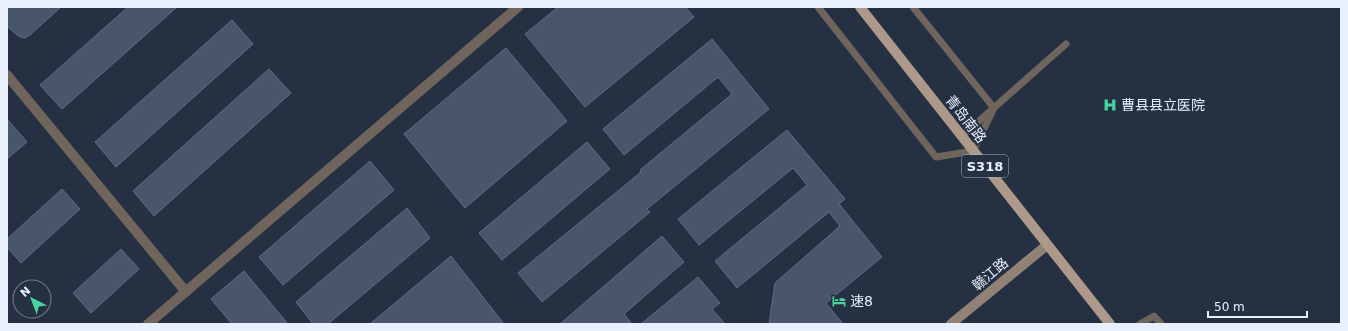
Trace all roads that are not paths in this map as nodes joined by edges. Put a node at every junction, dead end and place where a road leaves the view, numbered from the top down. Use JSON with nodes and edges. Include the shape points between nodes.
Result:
{"nodes":[{"id":1,"x":518,"y":7,"type":"edge"},
{"id":2,"x":818,"y":7,"type":"edge"},
{"id":3,"x":860,"y":7,"type":"edge"},
{"id":4,"x":913,"y":7,"type":"edge"},
{"id":5,"x":1066,"y":44,"type":"dead end"},
{"id":6,"x":7,"y":75,"type":"edge"},
{"id":7,"x":994,"y":108,"type":"junction"},
{"id":8,"x":962,"y":136,"type":"junction"},
{"id":9,"x":973,"y":151,"type":"junction"},
{"id":10,"x":1047,"y":245,"type":"junction"},
{"id":11,"x":186,"y":292,"type":"junction"},
{"id":12,"x":148,"y":324,"type":"edge"},
{"id":13,"x":951,"y":324,"type":"edge"},
{"id":14,"x":1110,"y":324,"type":"edge"},
{"id":15,"x":1140,"y":324,"type":"edge"},
{"id":16,"x":1161,"y":324,"type":"edge"}],
"edges":[{"from":1,"to":11,"type":"street"},
{"from":2,"to":9,"type":"lane","via":[[936,157]]},
{"from":3,"to":8,"type":"main road","name":"青岛南路","number":"S318"},
{"from":4,"to":7,"type":"lane"},
{"from":5,"to":7,"type":"lane"},
{"from":6,"to":11,"type":"street"},
{"from":7,"to":8,"type":"lane"},
{"from":7,"to":9,"type":"lane"},
{"from":8,"to":9,"type":"main road","name":"青岛南路","number":"S318"},
{"from":9,"to":10,"type":"main road","name":"青岛南路","number":"S318"},
{"from":10,"to":13,"type":"main road","name":"赣江路"},
{"from":10,"to":14,"type":"main road","name":"青岛南路","number":"S318"},
{"from":11,"to":12,"type":"street"},
{"from":15,"to":16,"type":"lane","via":[[1154,316]]}]}
